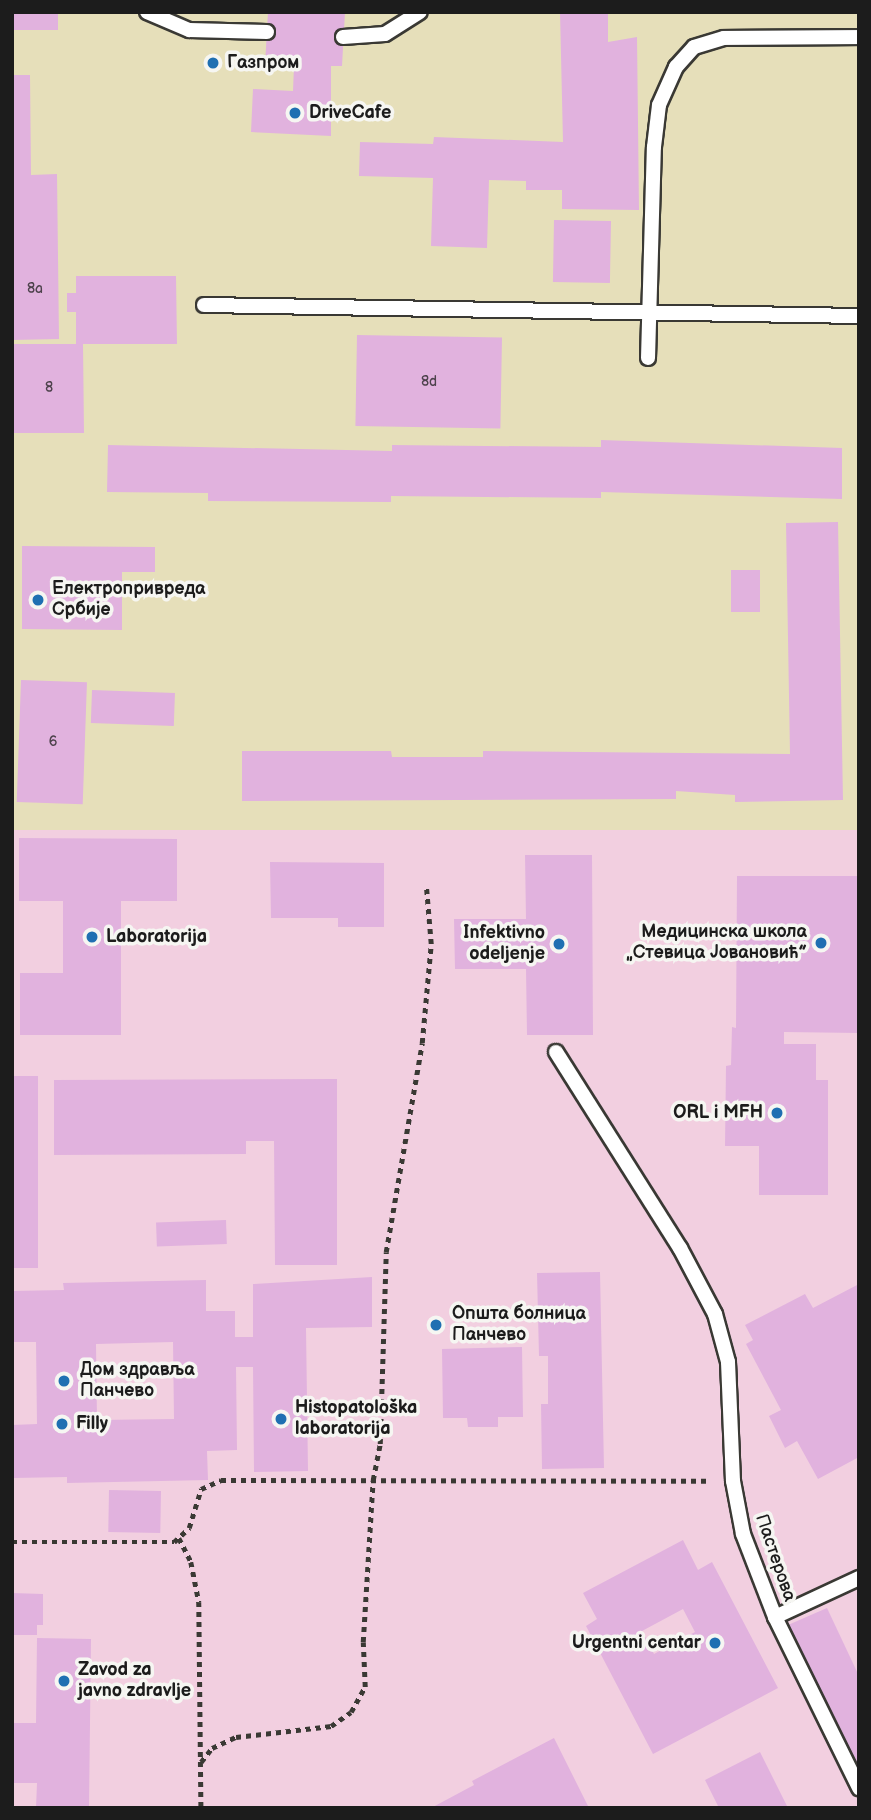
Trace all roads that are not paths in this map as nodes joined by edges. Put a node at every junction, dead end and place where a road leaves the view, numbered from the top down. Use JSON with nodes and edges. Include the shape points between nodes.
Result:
{"nodes":[{"id":1,"x":147,"y":12,"type":"edge"},
{"id":2,"x":420,"y":12,"type":"edge"},
{"id":3,"x":267,"y":32,"type":"dead end"},
{"id":4,"x":343,"y":37,"type":"dead end"},
{"id":5,"x":859,"y":37,"type":"edge"},
{"id":6,"x":204,"y":305,"type":"dead end"},
{"id":7,"x":649,"y":315,"type":"junction"},
{"id":8,"x":859,"y":316,"type":"edge"},
{"id":9,"x":648,"y":358,"type":"dead end"},
{"id":10,"x":556,"y":1052,"type":"dead end"},
{"id":11,"x":859,"y":1578,"type":"edge"},
{"id":12,"x":775,"y":1617,"type":"junction"},
{"id":13,"x":859,"y":1788,"type":"edge"}],
"edges":[{"from":1,"to":3,"type":"lane","via":[[190,30]]},
{"from":2,"to":4,"type":"lane","via":[[386,34]]},
{"from":5,"to":7,"type":"lane","via":[[724,38],[694,47],[676,67],[659,105],[654,147]]},
{"from":6,"to":7,"type":"lane"},
{"from":7,"to":8,"type":"lane"},
{"from":7,"to":9,"type":"lane"},
{"from":10,"to":12,"type":"lane","name":"Пастерова","via":[[680,1248],[715,1314],[728,1362],[733,1481],[743,1534]]},
{"from":11,"to":12,"type":"lane"},
{"from":12,"to":13,"type":"lane","name":"Пастерова"}]}
